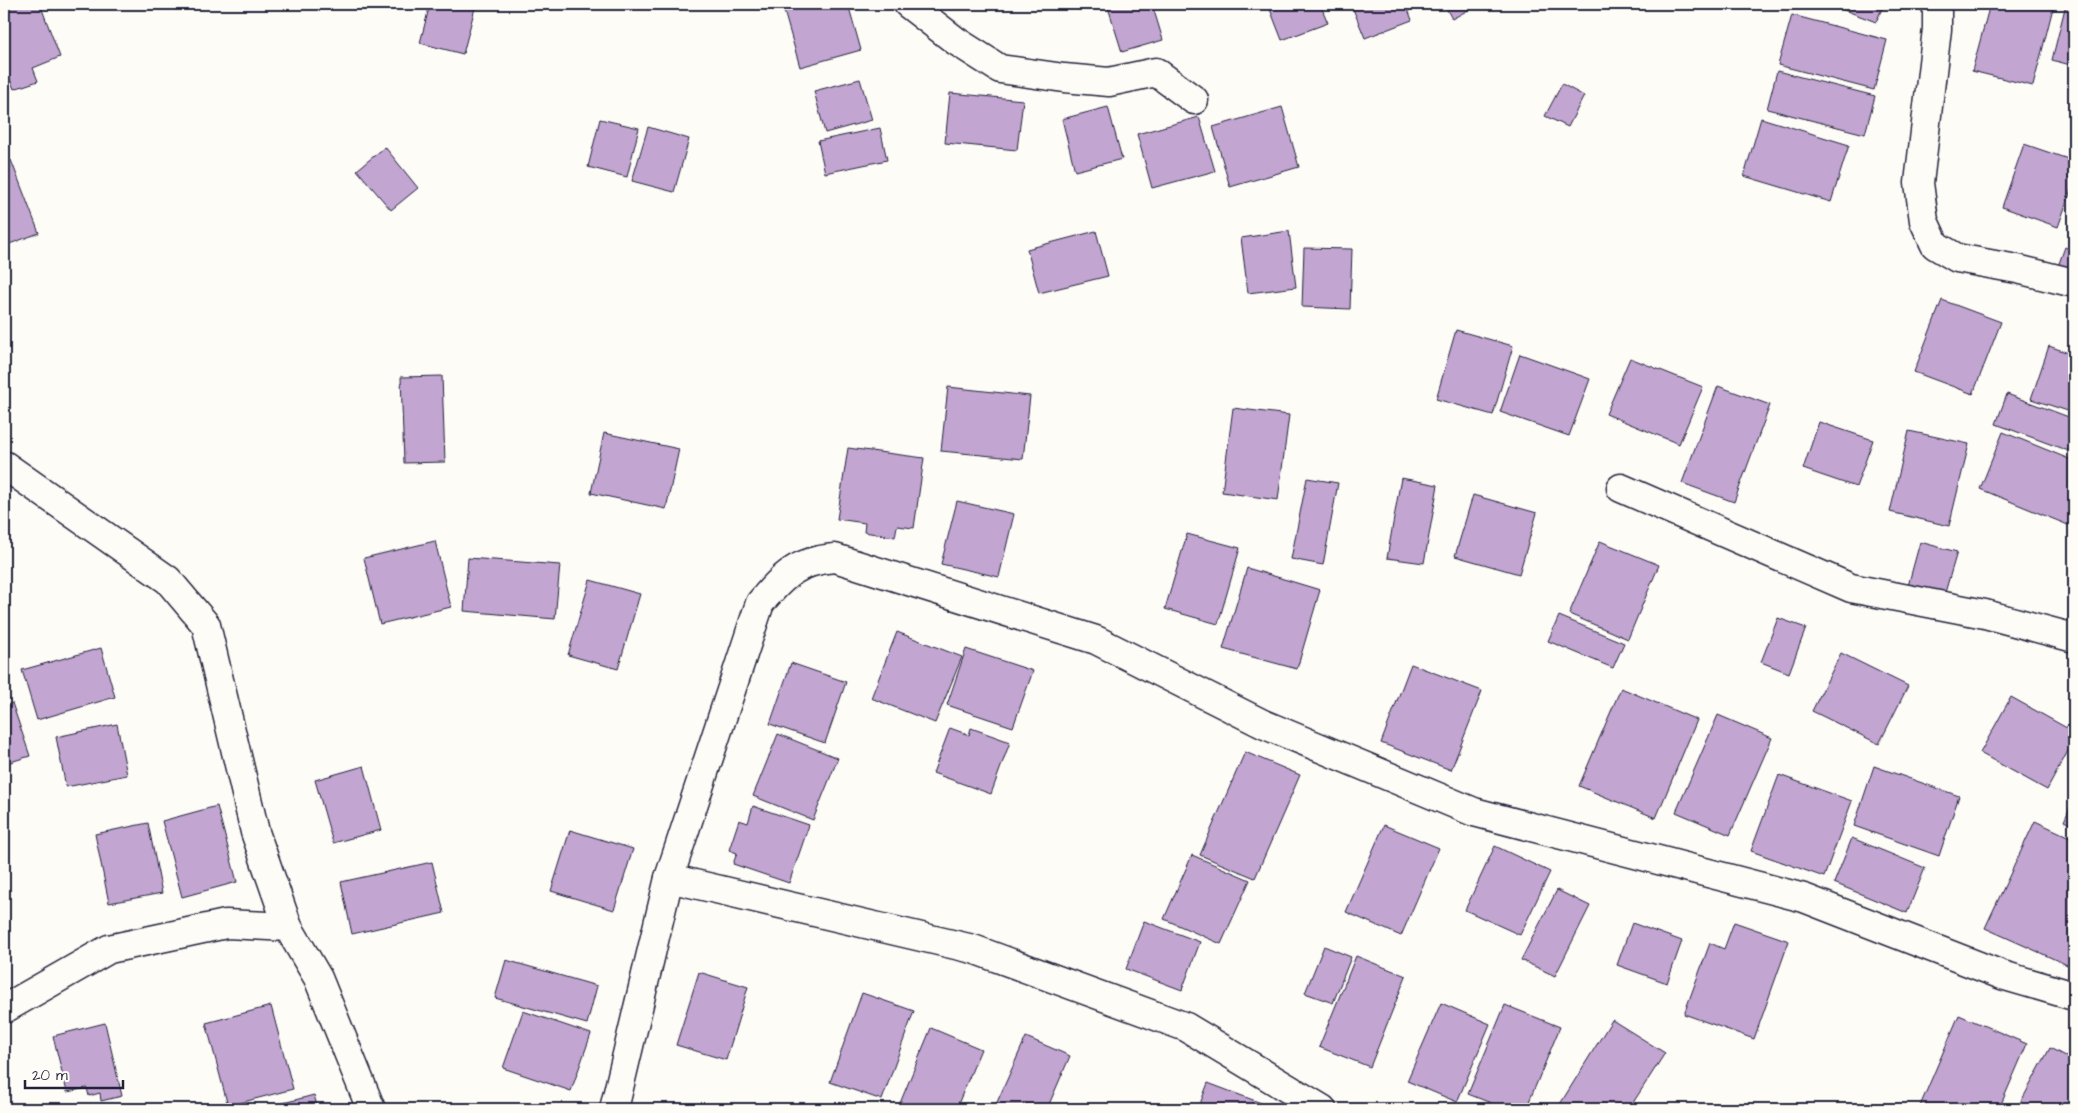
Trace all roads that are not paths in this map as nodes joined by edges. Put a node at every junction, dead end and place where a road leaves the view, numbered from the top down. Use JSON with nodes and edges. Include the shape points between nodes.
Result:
{"nodes":[{"id":1,"x":908,"y":4,"type":"edge"},
{"id":2,"x":1937,"y":4,"type":"edge"},
{"id":3,"x":1194,"y":100,"type":"dead end"},
{"id":4,"x":2074,"y":282,"type":"edge"},
{"id":5,"x":4,"y":465,"type":"edge"},
{"id":6,"x":1621,"y":488,"type":"dead end"},
{"id":7,"x":2074,"y":638,"type":"edge"},
{"id":8,"x":669,"y":878,"type":"junction"},
{"id":9,"x":288,"y":927,"type":"junction"},
{"id":10,"x":2074,"y":996,"type":"edge"},
{"id":11,"x":4,"y":1009,"type":"edge"},
{"id":12,"x":371,"y":1109,"type":"edge"},
{"id":13,"x":614,"y":1109,"type":"edge"},
{"id":14,"x":1322,"y":1109,"type":"edge"}],
"edges":[{"from":1,"to":3,"type":"street","via":[[1000,69],[1109,82],[1156,72]]},
{"from":2,"to":4,"type":"street","via":[[1937,29],[1919,183],[1924,221],[1935,245],[1957,258]]},
{"from":5,"to":9,"type":"street","via":[[168,580],[206,625],[255,832]]},
{"from":6,"to":7,"type":"street","via":[[1851,588],[1985,614]]},
{"from":8,"to":10,"type":"street","via":[[760,603],[797,566],[814,559],[835,558],[1096,640],[1263,724],[1474,812],[1804,898],[2002,975]]},
{"from":8,"to":13,"type":"street"},
{"from":8,"to":14,"type":"street","via":[[973,949],[1186,1027]]},
{"from":9,"to":11,"type":"street","via":[[226,924],[109,949]]},
{"from":9,"to":12,"type":"street","via":[[318,978]]}]}
